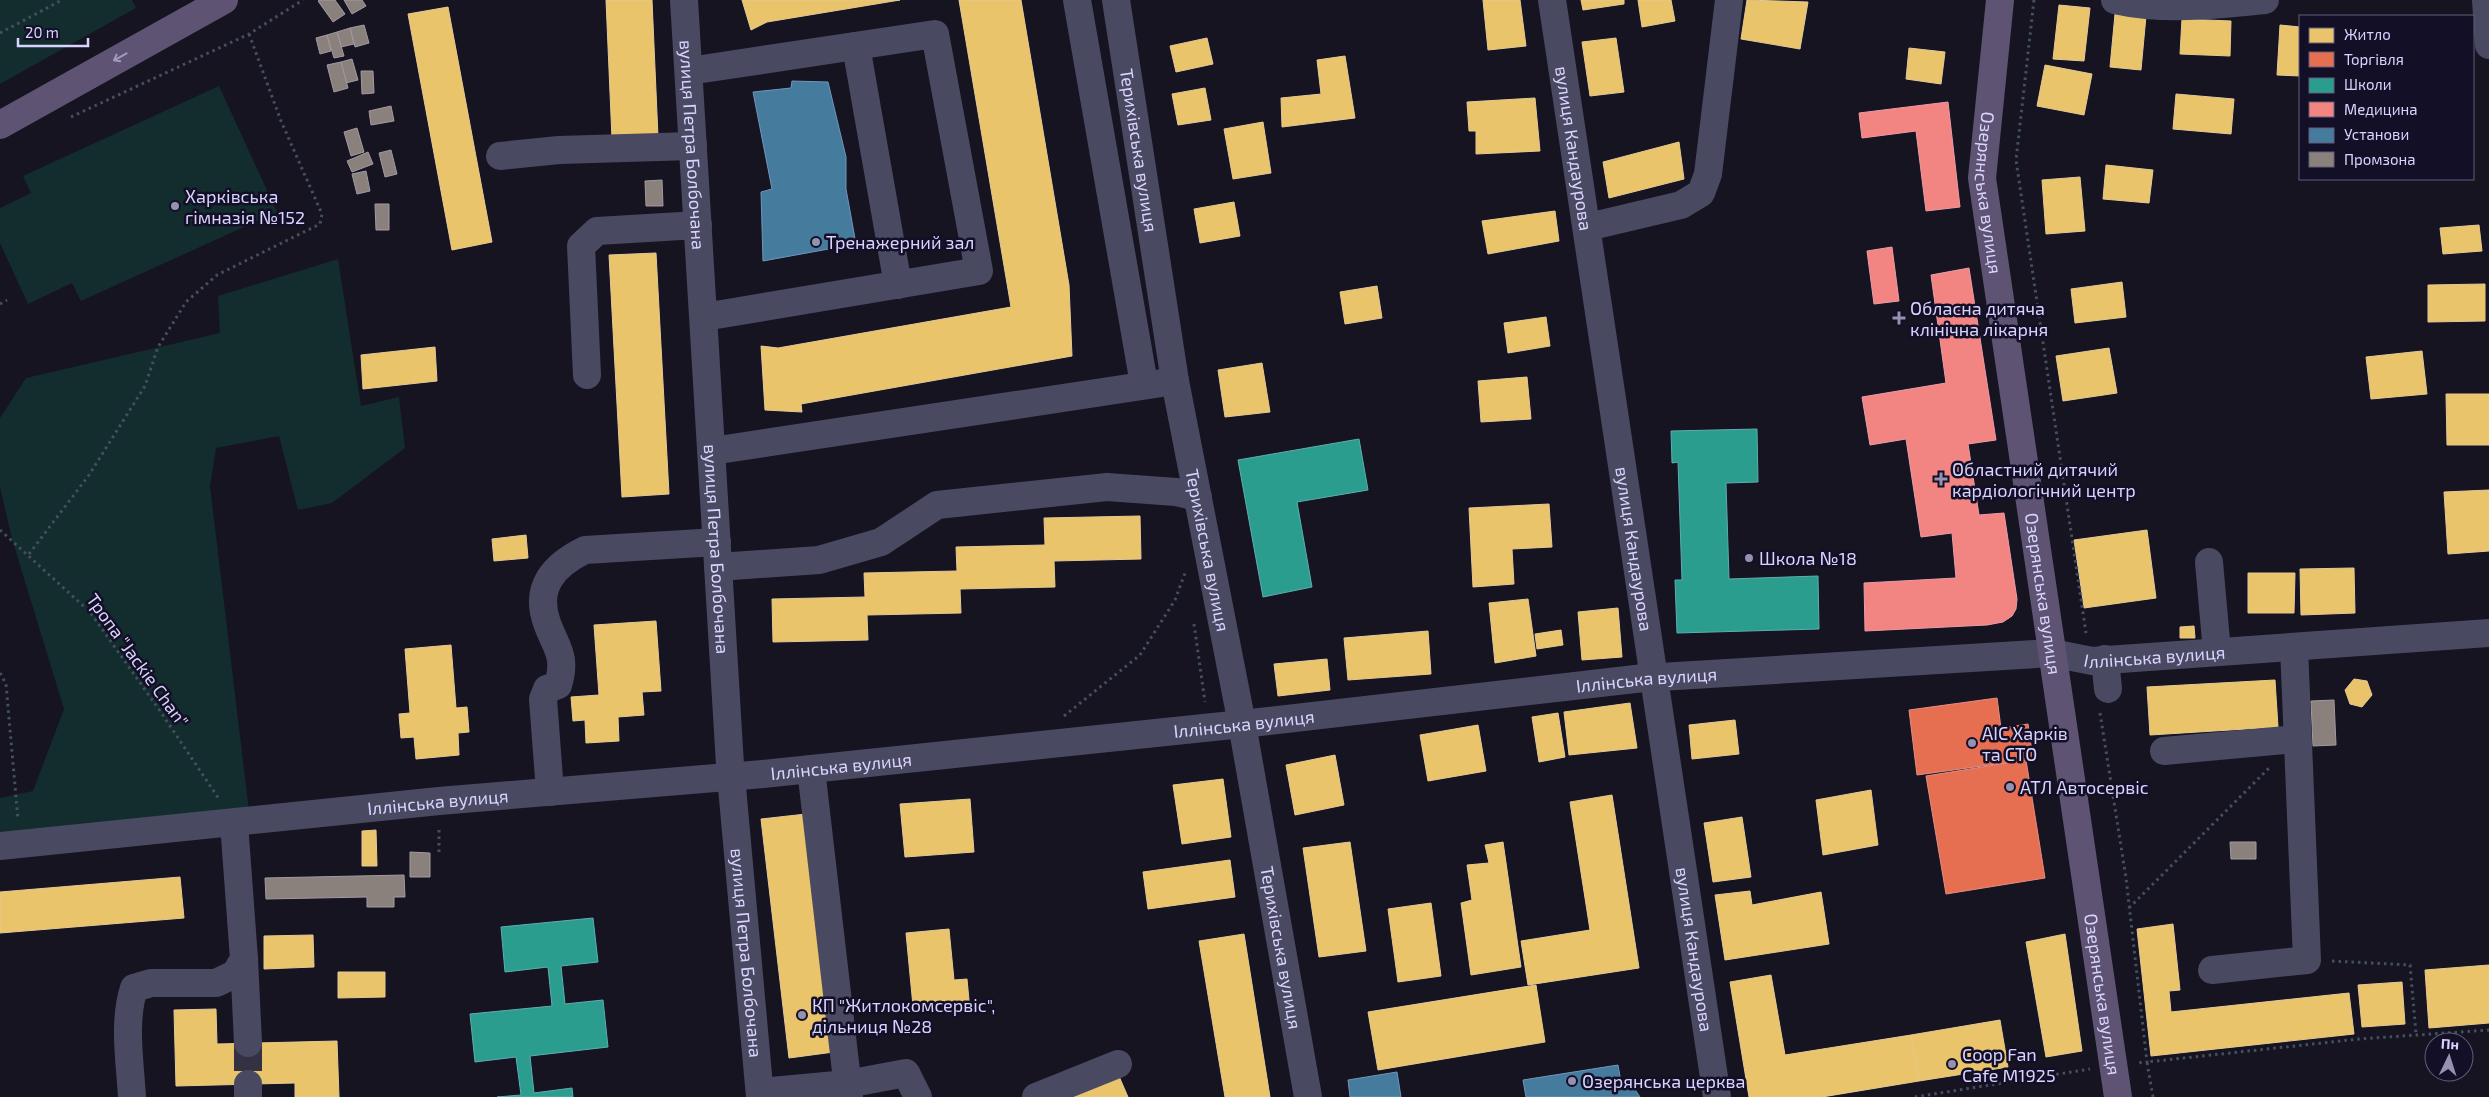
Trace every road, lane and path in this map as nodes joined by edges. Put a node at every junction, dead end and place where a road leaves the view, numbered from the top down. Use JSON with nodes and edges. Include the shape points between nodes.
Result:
{"nodes":[{"id":1,"x":62,"y":0,"type":"edge"},
{"id":2,"x":303,"y":0,"type":"edge"},
{"id":3,"x":684,"y":0,"type":"edge"},
{"id":4,"x":1077,"y":0,"type":"edge"},
{"id":5,"x":1116,"y":0,"type":"edge"},
{"id":6,"x":1552,"y":0,"type":"edge"},
{"id":7,"x":1729,"y":0,"type":"edge"},
{"id":8,"x":2000,"y":0,"type":"edge"},
{"id":9,"x":2034,"y":0,"type":"edge"},
{"id":10,"x":2115,"y":0,"type":"edge"},
{"id":11,"x":2265,"y":0,"type":"edge"},
{"id":12,"x":2486,"y":0,"type":"edge"},
{"id":13,"x":208,"y":4,"type":"edge"},
{"id":14,"x":0,"y":33,"type":"edge"},
{"id":15,"x":248,"y":34,"type":"junction"},
{"id":16,"x":2489,"y":45,"type":"edge"},
{"id":17,"x":856,"y":46,"type":"junction"},
{"id":18,"x":689,"y":71,"type":"junction"},
{"id":19,"x":62,"y":121,"type":"dead end"},
{"id":20,"x":0,"y":125,"type":"edge"},
{"id":21,"x":693,"y":146,"type":"junction"},
{"id":22,"x":500,"y":156,"type":"dead end"},
{"id":23,"x":698,"y":225,"type":"junction"},
{"id":24,"x":1588,"y":227,"type":"junction"},
{"id":25,"x":898,"y":285,"type":"junction"},
{"id":26,"x":7,"y":300,"type":"dead end"},
{"id":27,"x":0,"y":304,"type":"edge"},
{"id":28,"x":704,"y":317,"type":"junction"},
{"id":29,"x":587,"y":375,"type":"dead end"},
{"id":30,"x":1175,"y":381,"type":"junction"},
{"id":31,"x":1144,"y":384,"type":"junction"},
{"id":32,"x":712,"y":451,"type":"junction"},
{"id":33,"x":1198,"y":496,"type":"junction"},
{"id":34,"x":0,"y":530,"type":"edge"},
{"id":35,"x":29,"y":554,"type":"junction"},
{"id":36,"x":718,"y":554,"type":"junction"},
{"id":37,"x":2209,"y":562,"type":"dead end"},
{"id":38,"x":1187,"y":569,"type":"dead end"},
{"id":39,"x":2489,"y":633,"type":"edge"},
{"id":40,"x":2294,"y":647,"type":"junction"},
{"id":41,"x":2217,"y":652,"type":"junction"},
{"id":42,"x":2052,"y":653,"type":"junction"},
{"id":43,"x":2099,"y":660,"type":"junction"},
{"id":44,"x":0,"y":673,"type":"edge"},
{"id":45,"x":1653,"y":677,"type":"junction"},
{"id":46,"x":2104,"y":700,"type":"joint"},
{"id":47,"x":1063,"y":717,"type":"dead end"},
{"id":48,"x":1242,"y":724,"type":"junction"},
{"id":49,"x":2298,"y":739,"type":"junction"},
{"id":50,"x":2164,"y":751,"type":"dead end"},
{"id":51,"x":811,"y":768,"type":"junction"},
{"id":52,"x":731,"y":777,"type":"junction"},
{"id":53,"x":550,"y":792,"type":"junction"},
{"id":54,"x":234,"y":823,"type":"junction"},
{"id":55,"x":10,"y":845,"type":"edge"},
{"id":56,"x":2129,"y":908,"type":"junction"},
{"id":57,"x":244,"y":959,"type":"junction"},
{"id":58,"x":2307,"y":960,"type":"junction"},
{"id":59,"x":2212,"y":970,"type":"dead end"},
{"id":60,"x":2489,"y":1030,"type":"edge"},
{"id":61,"x":2416,"y":1034,"type":"junction"},
{"id":62,"x":248,"y":1044,"type":"tunnel mouth"},
{"id":63,"x":2147,"y":1062,"type":"junction"},
{"id":64,"x":1118,"y":1064,"type":"dead end"},
{"id":65,"x":2113,"y":1066,"type":"junction"},
{"id":66,"x":848,"y":1090,"type":"edge"},
{"id":67,"x":760,"y":1095,"type":"edge"},
{"id":68,"x":132,"y":1097,"type":"edge"},
{"id":69,"x":918,"y":1097,"type":"edge"},
{"id":70,"x":1036,"y":1097,"type":"edge"},
{"id":71,"x":1308,"y":1097,"type":"edge"},
{"id":72,"x":1717,"y":1097,"type":"edge"},
{"id":73,"x":1915,"y":1097,"type":"edge"},
{"id":74,"x":2118,"y":1097,"type":"edge"},
{"id":75,"x":2154,"y":1097,"type":"edge"}],
"edges":[{"from":1,"to":14,"type":"path"},
{"from":2,"to":15,"type":"path"},
{"from":3,"to":18,"type":"street","name":"вулиця Петра Болбочана"},
{"from":4,"to":31,"type":"street"},
{"from":5,"to":30,"type":"street","name":"Терихівська вулиця"},
{"from":6,"to":24,"type":"street","name":"вулиця Кандаурова"},
{"from":7,"to":24,"type":"street","via":[[1708,174],[1702,193],[1682,205]]},
{"from":8,"to":42,"type":"main road","name":"Озерянська вулиця","via":[[1982,178]]},
{"from":9,"to":43,"type":"path","via":[[2016,160],[2083,624]]},
{"from":10,"to":11,"type":"street","via":[[2136,5]]},
{"from":12,"to":16,"type":"street"},
{"from":13,"to":20,"type":"main road","one_way":true},
{"from":15,"to":19,"type":"path"},
{"from":15,"to":35,"type":"path","via":[[281,121],[322,214],[320,224],[218,275],[186,302],[158,347],[145,386],[89,475]]},
{"from":17,"to":18,"type":"street"},
{"from":17,"to":25,"type":"street"},
{"from":17,"to":25,"type":"street","via":[[935,34],[979,272]]},
{"from":18,"to":21,"type":"street","name":"вулиця Петра Болбочана"},
{"from":21,"to":22,"type":"street","via":[[559,150]]},
{"from":21,"to":23,"type":"street","name":"вулиця Петра Болбочана"},
{"from":23,"to":28,"type":"street","name":"вулиця Петра Болбочана"},
{"from":23,"to":29,"type":"street","via":[[597,231],[581,246]]},
{"from":24,"to":45,"type":"street","name":"вулиця Кандаурова"},
{"from":25,"to":28,"type":"street"},
{"from":26,"to":27,"type":"path"},
{"from":28,"to":32,"type":"street","name":"вулиця Петра Болбочана"},
{"from":30,"to":31,"type":"street"},
{"from":30,"to":33,"type":"street","name":"Терихівська вулиця"},
{"from":31,"to":32,"type":"street"},
{"from":32,"to":36,"type":"street","name":"вулиця Петра Болбочана"},
{"from":33,"to":36,"type":"street","via":[[1107,487],[936,504],[881,542],[819,560]]},
{"from":33,"to":48,"type":"street","name":"Терихівська вулиця"},
{"from":34,"to":35,"type":"path","name":"Тропа \"Jackie Chan\""},
{"from":35,"to":54,"type":"path","name":"Тропа \"Jackie Chan\"","via":[[90,612]]},
{"from":36,"to":52,"type":"street","name":"вулиця Петра Болбочана"},
{"from":36,"to":53,"type":"street","via":[[585,550],[566,559],[552,573],[543,595],[547,622],[560,649],[563,670],[558,685],[547,689],[543,699]]},
{"from":37,"to":41,"type":"street"},
{"from":38,"to":47,"type":"path","via":[[1175,600],[1140,654]]},
{"from":39,"to":40,"type":"street","name":"Іллінська вулиця"},
{"from":40,"to":41,"type":"street","name":"Іллінська вулиця"},
{"from":40,"to":49,"type":"street"},
{"from":41,"to":43,"type":"street","name":"Іллінська вулиця"},
{"from":42,"to":43,"type":"street","name":"Іллінська вулиця"},
{"from":42,"to":45,"type":"street","name":"Іллінська вулиця"},
{"from":42,"to":65,"type":"main road","name":"Озерянська вулиця"},
{"from":43,"to":46,"type":"street"},
{"from":44,"to":55,"type":"path","via":[[6,684]]},
{"from":45,"to":48,"type":"street","name":"Іллінська вулиця"},
{"from":45,"to":72,"type":"street","name":"вулиця Кандаурова"},
{"from":46,"to":56,"type":"path"},
{"from":48,"to":51,"type":"street","name":"Іллінська вулиця"},
{"from":48,"to":71,"type":"street","name":"Терихівська вулиця"},
{"from":49,"to":50,"type":"street"},
{"from":49,"to":56,"type":"path"},
{"from":49,"to":58,"type":"street"},
{"from":51,"to":52,"type":"street","name":"Іллінська вулиця"},
{"from":51,"to":66,"type":"street"},
{"from":52,"to":53,"type":"street","name":"Іллінська вулиця"},
{"from":52,"to":67,"type":"street","name":"вулиця Петра Болбочана"},
{"from":53,"to":54,"type":"street","name":"Іллінська вулиця","via":[[330,808]]},
{"from":54,"to":55,"type":"street","name":"Іллінська вулиця"},
{"from":54,"to":57,"type":"street"},
{"from":56,"to":63,"type":"path"},
{"from":57,"to":62,"type":"street"},
{"from":57,"to":68,"type":"street","via":[[235,974],[216,983],[151,983],[134,988],[129,1003]]},
{"from":58,"to":59,"type":"street"},
{"from":58,"to":61,"type":"path","via":[[2410,965]]},
{"from":60,"to":61,"type":"path"},
{"from":61,"to":63,"type":"path"},
{"from":63,"to":65,"type":"path"},
{"from":63,"to":75,"type":"path"},
{"from":64,"to":70,"type":"street"},
{"from":65,"to":73,"type":"path"},
{"from":65,"to":74,"type":"main road","name":"Озерянська вулиця"},
{"from":66,"to":67,"type":"street"},
{"from":66,"to":69,"type":"street","via":[[906,1073]]}]}
